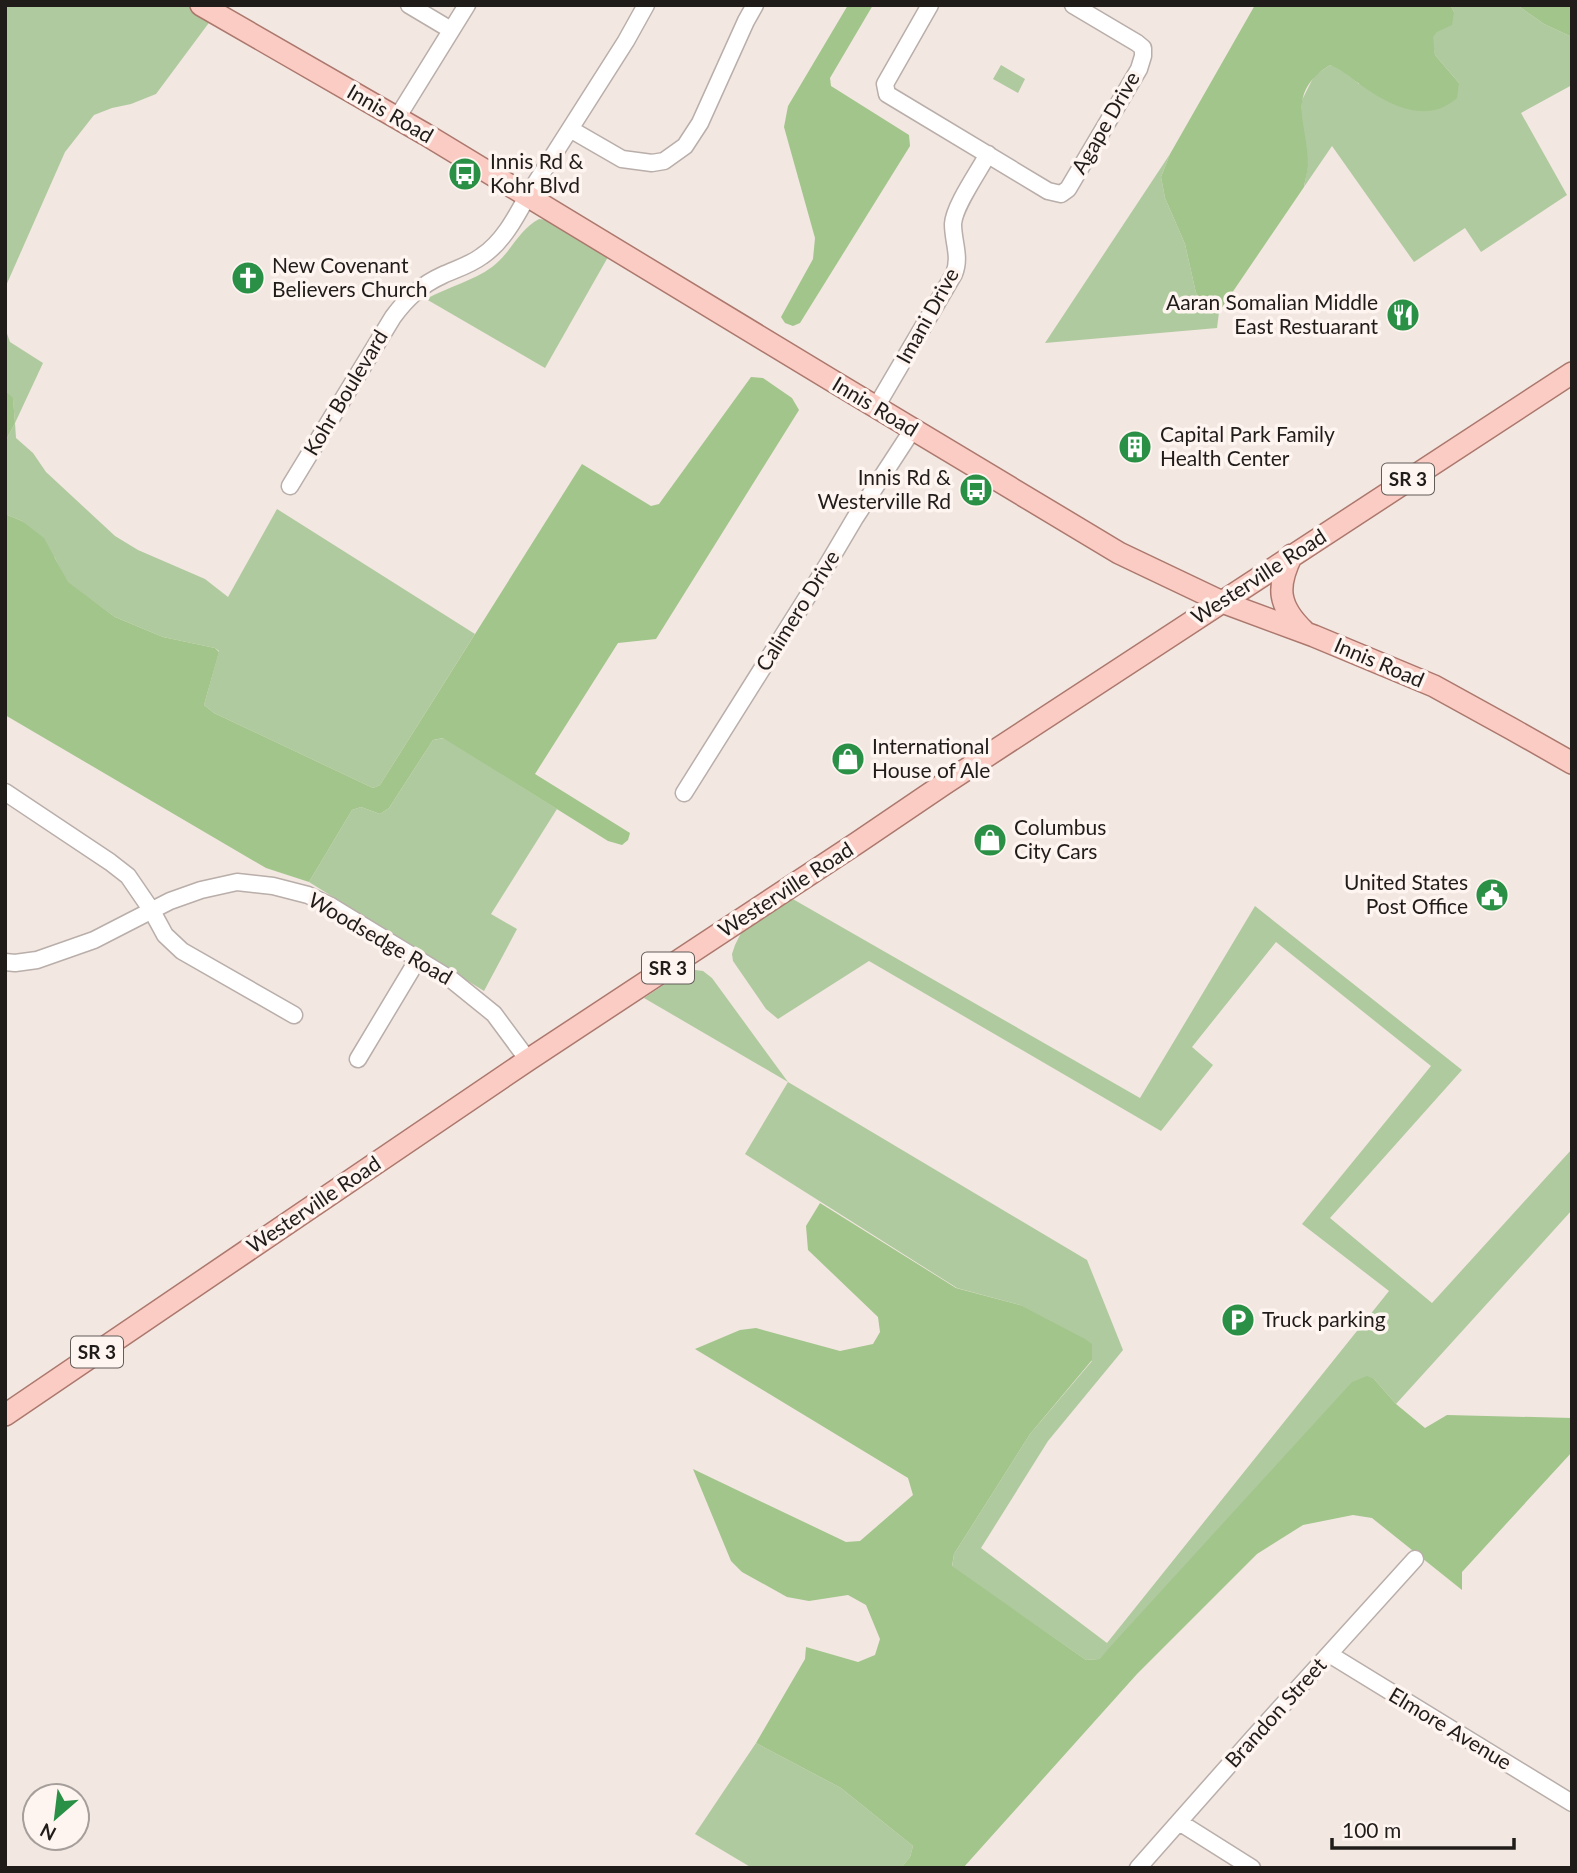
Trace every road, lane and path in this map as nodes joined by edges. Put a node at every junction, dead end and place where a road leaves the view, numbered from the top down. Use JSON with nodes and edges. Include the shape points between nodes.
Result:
{"nodes":[{"id":1,"x":201,"y":5,"type":"edge"},
{"id":2,"x":409,"y":5,"type":"edge"},
{"id":3,"x":467,"y":5,"type":"edge"},
{"id":4,"x":646,"y":5,"type":"edge"},
{"id":5,"x":755,"y":5,"type":"edge"},
{"id":6,"x":930,"y":5,"type":"edge"},
{"id":7,"x":1073,"y":5,"type":"edge"},
{"id":8,"x":451,"y":30,"type":"junction"},
{"id":9,"x":397,"y":118,"type":"junction"},
{"id":10,"x":570,"y":129,"type":"junction"},
{"id":11,"x":988,"y":154,"type":"junction"},
{"id":12,"x":528,"y":195,"type":"junction"},
{"id":13,"x":1572,"y":373,"type":"edge"},
{"id":14,"x":876,"y":407,"type":"junction"},
{"id":15,"x":913,"y":429,"type":"junction"},
{"id":16,"x":290,"y":486,"type":"dead end"},
{"id":17,"x":1292,"y":555,"type":"junction"},
{"id":18,"x":1222,"y":602,"type":"junction"},
{"id":19,"x":1307,"y":633,"type":"junction"},
{"id":20,"x":1572,"y":764,"type":"edge"},
{"id":21,"x":5,"y":792,"type":"edge"},
{"id":22,"x":684,"y":793,"type":"dead end"},
{"id":23,"x":152,"y":911,"type":"junction"},
{"id":24,"x":418,"y":959,"type":"junction"},
{"id":25,"x":5,"y":962,"type":"edge"},
{"id":26,"x":295,"y":1016,"type":"dead end"},
{"id":27,"x":358,"y":1059,"type":"dead end"},
{"id":28,"x":528,"y":1060,"type":"junction"},
{"id":29,"x":5,"y":1415,"type":"edge"},
{"id":30,"x":1415,"y":1559,"type":"dead end"},
{"id":31,"x":1329,"y":1654,"type":"junction"},
{"id":32,"x":1572,"y":1803,"type":"edge"},
{"id":33,"x":1179,"y":1822,"type":"junction"},
{"id":34,"x":1138,"y":1868,"type":"edge"},
{"id":35,"x":1252,"y":1868,"type":"edge"}],
"edges":[{"from":1,"to":9,"type":"main road","name":"Innis Road"},
{"from":2,"to":8,"type":"street"},
{"from":3,"to":8,"type":"street"},
{"from":4,"to":10,"type":"street","name":"Kohr Boulevard"},
{"from":5,"to":10,"type":"street","via":[[700,124],[685,146],[664,161],[622,159]]},
{"from":6,"to":11,"type":"street","via":[[885,84],[887,94]]},
{"from":7,"to":11,"type":"street","name":"Agape Drive","via":[[1138,43],[1143,48],[1139,69],[1061,194],[1048,191]]},
{"from":8,"to":9,"type":"street"},
{"from":9,"to":12,"type":"main road","name":"Innis Road"},
{"from":10,"to":12,"type":"street","name":"Kohr Boulevard"},
{"from":11,"to":14,"type":"street","name":"Imani Drive","via":[[955,214],[958,261],[954,274]]},
{"from":12,"to":14,"type":"main road","name":"Innis Road"},
{"from":12,"to":16,"type":"street","name":"Kohr Boulevard","via":[[486,254],[428,282],[404,301]]},
{"from":13,"to":17,"type":"main road","name":"Westerville Road","number":"SR 3"},
{"from":14,"to":15,"type":"main road","name":"Innis Road"},
{"from":15,"to":18,"type":"main road","name":"Innis Road","via":[[1119,553]]},
{"from":15,"to":22,"type":"street","name":"Calimero Drive"},
{"from":17,"to":18,"type":"main road","name":"Westerville Road","number":"SR 3"},
{"from":17,"to":19,"type":"main road","via":[[1281,586],[1292,619]]},
{"from":18,"to":19,"type":"main road","name":"Innis Road"},
{"from":18,"to":28,"type":"main road","name":"Westerville Road","number":"SR 3"},
{"from":19,"to":20,"type":"main road","name":"Innis Road","via":[[1434,686]]},
{"from":21,"to":23,"type":"street","via":[[128,876]]},
{"from":23,"to":24,"type":"street","name":"Woodsedge Road","via":[[201,890],[237,883],[273,886],[331,906]]},
{"from":23,"to":25,"type":"street","name":"Woodsedge Road","via":[[94,940],[37,960]]},
{"from":23,"to":26,"type":"street","via":[[165,935],[182,951]]},
{"from":24,"to":27,"type":"street"},
{"from":24,"to":28,"type":"street","name":"Woodsedge Road","via":[[494,1014]]},
{"from":28,"to":29,"type":"main road","name":"Westerville Road","number":"SR 3"},
{"from":30,"to":31,"type":"street","name":"Brandon Street"},
{"from":31,"to":32,"type":"street","name":"Elmore Avenue"},
{"from":31,"to":33,"type":"street","name":"Brandon Street"},
{"from":33,"to":34,"type":"street","name":"Brandon Street"},
{"from":33,"to":35,"type":"street"}]}
